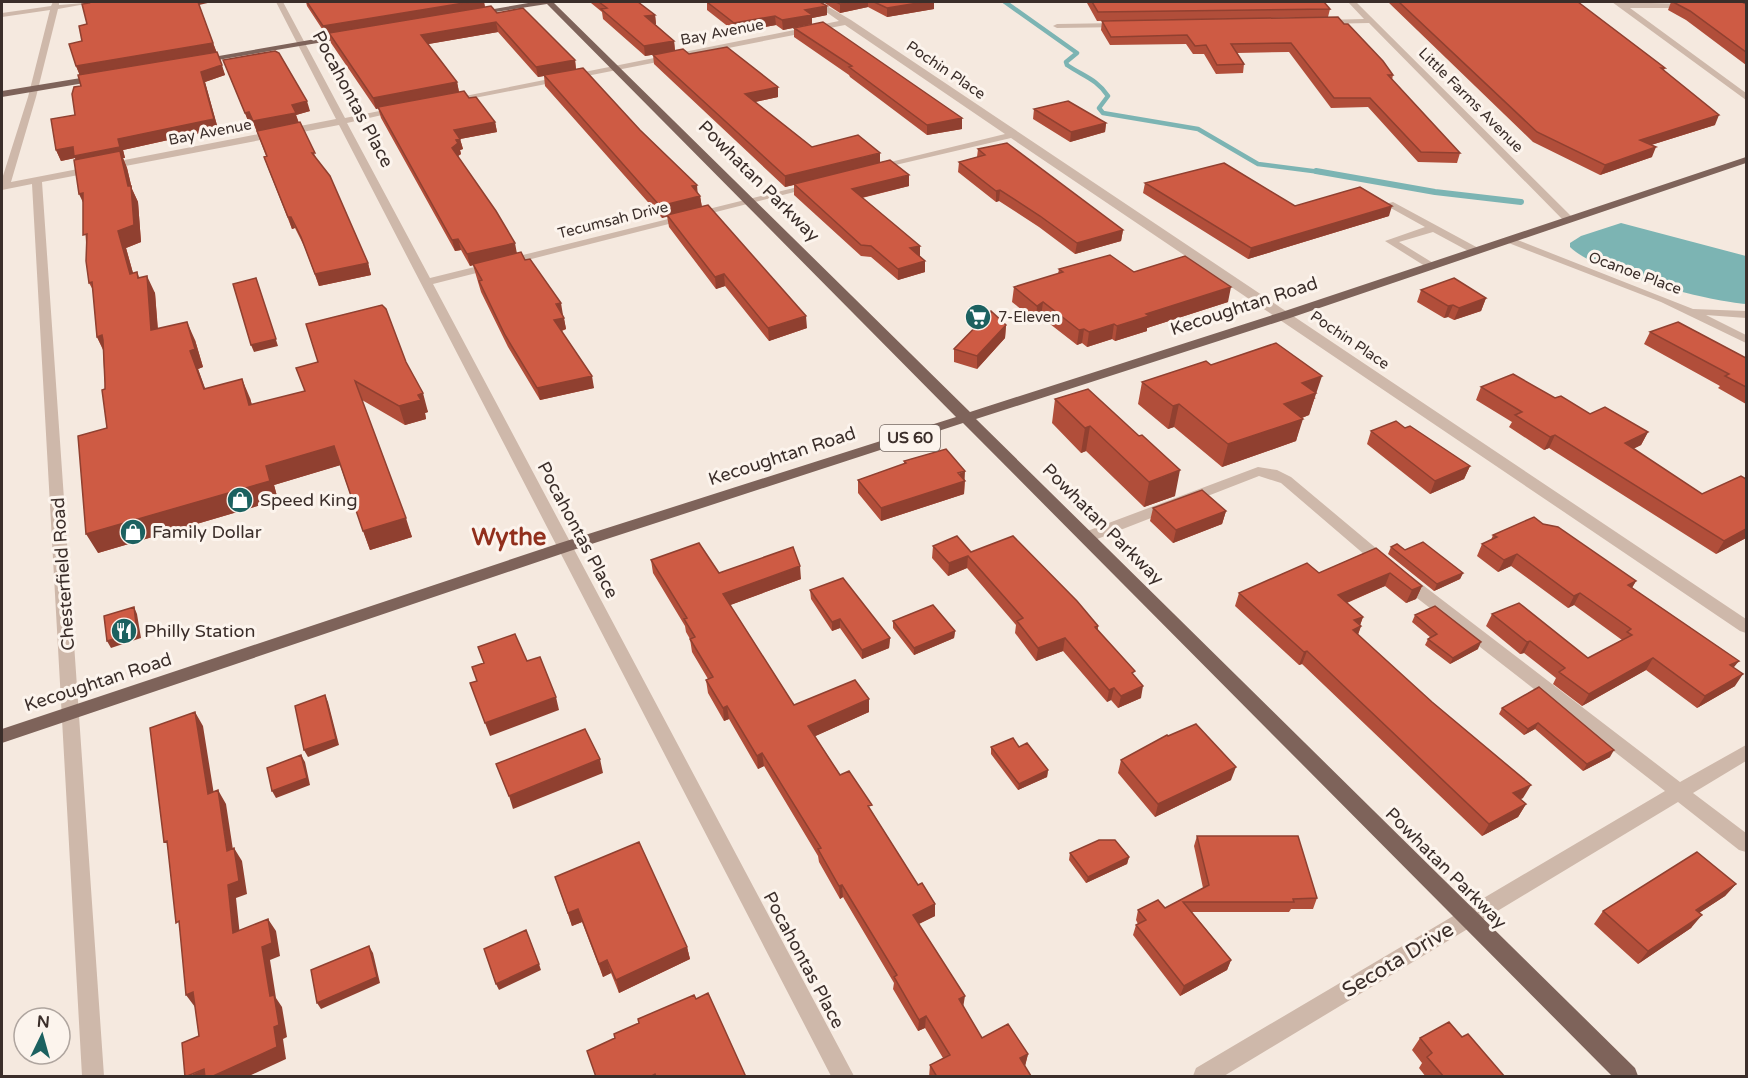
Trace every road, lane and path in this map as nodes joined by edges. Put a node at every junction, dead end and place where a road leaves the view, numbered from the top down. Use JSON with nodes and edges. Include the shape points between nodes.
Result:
{"nodes":[{"id":1,"x":93,"y":2,"type":"edge"},
{"id":2,"x":279,"y":2,"type":"edge"},
{"id":3,"x":491,"y":2,"type":"edge"},
{"id":4,"x":547,"y":2,"type":"edge"},
{"id":5,"x":816,"y":2,"type":"edge"},
{"id":6,"x":1352,"y":2,"type":"edge"},
{"id":7,"x":55,"y":4,"type":"edge"},
{"id":8,"x":1619,"y":4,"type":"edge"},
{"id":9,"x":468,"y":5,"type":"edge"},
{"id":10,"x":1701,"y":6,"type":"edge"},
{"id":11,"x":2,"y":15,"type":"edge"},
{"id":12,"x":464,"y":15,"type":"edge"},
{"id":13,"x":1371,"y":21,"type":"junction"},
{"id":14,"x":848,"y":22,"type":"junction"},
{"id":15,"x":1313,"y":22,"type":"edge"},
{"id":16,"x":353,"y":25,"type":"edge"},
{"id":17,"x":1127,"y":25,"type":"edge"},
{"id":18,"x":1057,"y":26,"type":"dead end"},
{"id":19,"x":359,"y":33,"type":"edge"},
{"id":20,"x":298,"y":39,"type":"junction"},
{"id":21,"x":192,"y":52,"type":"edge"},
{"id":22,"x":184,"y":63,"type":"edge"},
{"id":23,"x":615,"y":68,"type":"junction"},
{"id":24,"x":115,"y":75,"type":"edge"},
{"id":25,"x":33,"y":89,"type":"junction"},
{"id":26,"x":2,"y":94,"type":"edge"},
{"id":27,"x":1746,"y":98,"type":"edge"},
{"id":28,"x":434,"y":103,"type":"edge"},
{"id":29,"x":411,"y":108,"type":"edge"},
{"id":30,"x":343,"y":121,"type":"junction"},
{"id":31,"x":1015,"y":134,"type":"junction"},
{"id":32,"x":1746,"y":160,"type":"edge"},
{"id":33,"x":865,"y":172,"type":"edge"},
{"id":34,"x":38,"y":180,"type":"junction"},
{"id":35,"x":830,"y":180,"type":"edge"},
{"id":36,"x":3,"y":187,"type":"edge"},
{"id":37,"x":749,"y":201,"type":"junction"},
{"id":38,"x":1393,"y":205,"type":"edge"},
{"id":39,"x":1569,"y":220,"type":"junction"},
{"id":40,"x":1434,"y":228,"type":"junction"},
{"id":41,"x":1510,"y":240,"type":"junction"},
{"id":42,"x":1476,"y":251,"type":"junction"},
{"id":43,"x":1432,"y":266,"type":"junction"},
{"id":44,"x":427,"y":282,"type":"junction"},
{"id":45,"x":1690,"y":310,"type":"junction"},
{"id":46,"x":1746,"y":314,"type":"edge"},
{"id":47,"x":1286,"y":315,"type":"junction"},
{"id":48,"x":1746,"y":339,"type":"edge"},
{"id":49,"x":969,"y":419,"type":"junction"},
{"id":50,"x":1087,"y":537,"type":"junction"},
{"id":51,"x":565,"y":547,"type":"junction"},
{"id":52,"x":1746,"y":627,"type":"edge"},
{"id":53,"x":72,"y":713,"type":"junction"},
{"id":54,"x":2,"y":736,"type":"edge"},
{"id":55,"x":1746,"y":752,"type":"edge"},
{"id":56,"x":1680,"y":791,"type":"junction"},
{"id":57,"x":1746,"y":844,"type":"edge"},
{"id":58,"x":1467,"y":919,"type":"junction"},
{"id":59,"x":1217,"y":1074,"type":"edge"},
{"id":60,"x":93,"y":1077,"type":"edge"},
{"id":61,"x":843,"y":1077,"type":"edge"},
{"id":62,"x":1627,"y":1077,"type":"edge"}],
"edges":[{"from":1,"to":7,"type":"street"},
{"from":2,"to":20,"type":"street","name":"Pocahontas Place"},
{"from":3,"to":9,"type":"main road"},
{"from":4,"to":12,"type":"main road"},
{"from":4,"to":23,"type":"main road","name":"Powhatan Parkway"},
{"from":5,"to":14,"type":"street","name":"Pochin Place"},
{"from":6,"to":13,"type":"street","name":"Little Farms Avenue"},
{"from":7,"to":11,"type":"street"},
{"from":7,"to":25,"type":"street"},
{"from":8,"to":10,"type":"street"},
{"from":8,"to":27,"type":"street"},
{"from":13,"to":15,"type":"street"},
{"from":13,"to":39,"type":"street","name":"Little Farms Avenue"},
{"from":14,"to":23,"type":"street","name":"Bay Avenue"},
{"from":14,"to":31,"type":"street","name":"Pochin Place"},
{"from":16,"to":20,"type":"main road"},
{"from":17,"to":18,"type":"street"},
{"from":19,"to":20,"type":"main road"},
{"from":20,"to":21,"type":"main road"},
{"from":20,"to":22,"type":"main road"},
{"from":20,"to":30,"type":"street","name":"Pocahontas Place"},
{"from":23,"to":28,"type":"street","name":"Bay Avenue"},
{"from":23,"to":37,"type":"main road","name":"Powhatan Parkway"},
{"from":24,"to":25,"type":"main road"},
{"from":25,"to":26,"type":"main road"},
{"from":25,"to":36,"type":"street"},
{"from":29,"to":30,"type":"street","name":"Bay Avenue"},
{"from":30,"to":34,"type":"street","name":"Bay Avenue"},
{"from":30,"to":44,"type":"street","name":"Pocahontas Place"},
{"from":31,"to":33,"type":"street"},
{"from":31,"to":47,"type":"street","name":"Pochin Place"},
{"from":32,"to":39,"type":"main road","name":"Kecoughtan Road","number":"US 60"},
{"from":34,"to":36,"type":"street","name":"Bay Avenue"},
{"from":34,"to":53,"type":"street","name":"Chesterfield Road"},
{"from":35,"to":37,"type":"street","name":"Tecumsah Drive"},
{"from":37,"to":44,"type":"street","name":"Tecumsah Drive"},
{"from":37,"to":49,"type":"main road","name":"Powhatan Parkway"},
{"from":38,"to":40,"type":"street"},
{"from":39,"to":41,"type":"main road","name":"Kecoughtan Road","number":"US 60"},
{"from":40,"to":42,"type":"street"},
{"from":40,"to":43,"type":"street","via":[[1390,241]]},
{"from":41,"to":42,"type":"main road","name":"Kecoughtan Road","number":"US 60"},
{"from":41,"to":45,"type":"street","name":"Ocanoe Place"},
{"from":42,"to":43,"type":"main road","name":"Kecoughtan Road","number":"US 60"},
{"from":43,"to":47,"type":"main road","name":"Kecoughtan Road","number":"US 60"},
{"from":44,"to":51,"type":"street","name":"Pocahontas Place"},
{"from":45,"to":46,"type":"street"},
{"from":45,"to":48,"type":"street","name":"Ocanoe Place"},
{"from":47,"to":49,"type":"main road","name":"Kecoughtan Road","number":"US 60"},
{"from":47,"to":52,"type":"street","name":"Pochin Place"},
{"from":49,"to":50,"type":"main road","name":"Powhatan Parkway"},
{"from":49,"to":51,"type":"main road","name":"Kecoughtan Road","number":"US 60"},
{"from":50,"to":56,"type":"street","via":[[1258,471],[1272,473],[1286,480],[1370,552],[1623,751]]},
{"from":50,"to":58,"type":"main road","name":"Powhatan Parkway"},
{"from":51,"to":53,"type":"main road","name":"Kecoughtan Road","number":"US 60"},
{"from":51,"to":61,"type":"street","name":"Pocahontas Place"},
{"from":53,"to":54,"type":"main road","name":"Kecoughtan Road","number":"US 60"},
{"from":53,"to":60,"type":"street","name":"Chesterfield Road"},
{"from":55,"to":56,"type":"street","name":"Secota Drive"},
{"from":56,"to":57,"type":"street"},
{"from":56,"to":58,"type":"street","name":"Secota Drive"},
{"from":58,"to":59,"type":"street","name":"Secota Drive"},
{"from":58,"to":62,"type":"main road","name":"Powhatan Parkway"}]}
